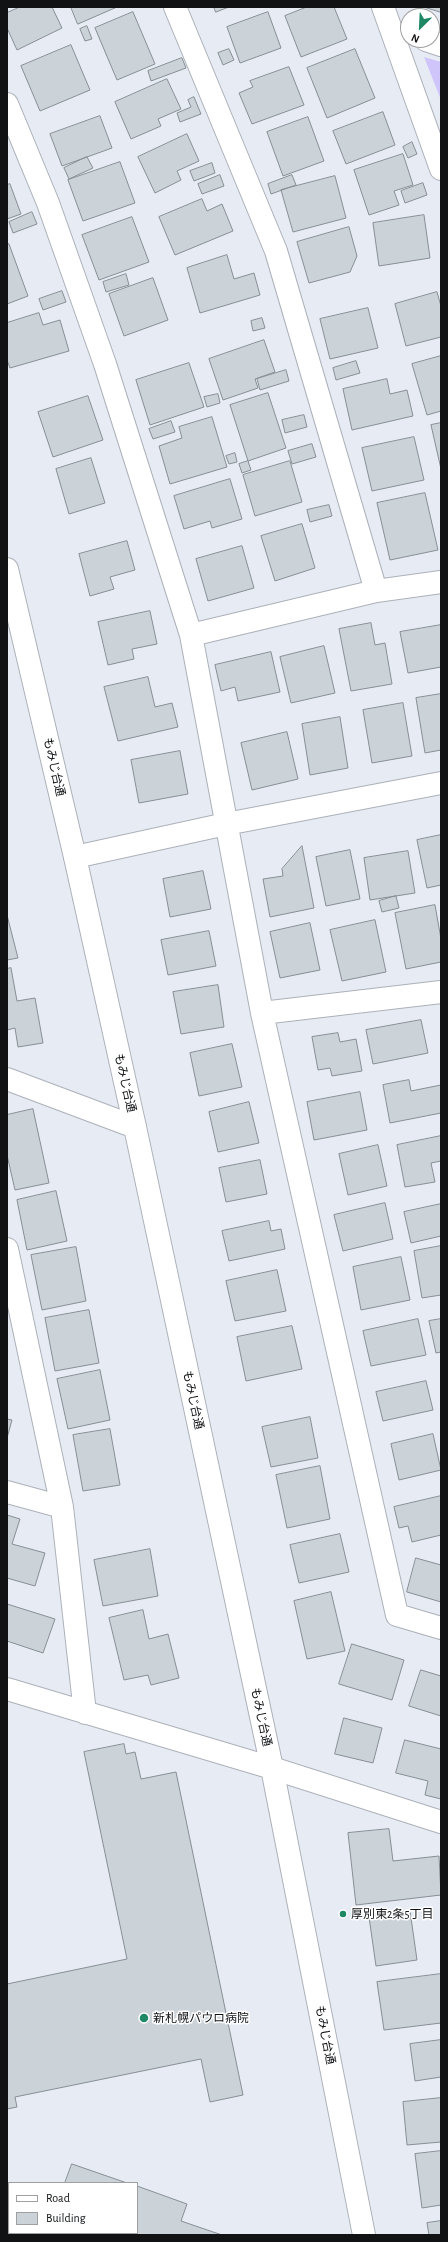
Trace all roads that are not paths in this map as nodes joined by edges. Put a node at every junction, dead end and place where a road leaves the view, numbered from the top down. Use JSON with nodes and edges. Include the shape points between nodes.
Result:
{"nodes":[{"id":1,"x":175,"y":7,"type":"edge"},
{"id":2,"x":383,"y":7,"type":"edge"},
{"id":3,"x":399,"y":32,"type":"edge"},
{"id":4,"x":7,"y":104,"type":"edge"},
{"id":5,"x":441,"y":169,"type":"edge"},
{"id":6,"x":7,"y":568,"type":"edge"},
{"id":7,"x":441,"y":582,"type":"edge"},
{"id":8,"x":376,"y":591,"type":"junction"},
{"id":9,"x":191,"y":635,"type":"junction"},
{"id":10,"x":441,"y":783,"type":"edge"},
{"id":11,"x":226,"y":824,"type":"junction"},
{"id":12,"x":75,"y":857,"type":"junction"},
{"id":13,"x":441,"y":992,"type":"edge"},
{"id":14,"x":262,"y":1013,"type":"junction"},
{"id":15,"x":7,"y":1079,"type":"edge"},
{"id":16,"x":135,"y":1127,"type":"junction"},
{"id":17,"x":7,"y":1249,"type":"edge"},
{"id":18,"x":7,"y":1492,"type":"edge"},
{"id":19,"x":62,"y":1507,"type":"junction"},
{"id":20,"x":441,"y":1628,"type":"edge"},
{"id":21,"x":7,"y":1688,"type":"edge"},
{"id":22,"x":85,"y":1713,"type":"junction"},
{"id":23,"x":272,"y":1768,"type":"junction"},
{"id":24,"x":441,"y":1822,"type":"edge"},
{"id":25,"x":364,"y":2235,"type":"edge"}],
"edges":[{"from":1,"to":8,"type":"street","via":[[276,251]]},
{"from":2,"to":3,"type":"street"},
{"from":3,"to":5,"type":"street"},
{"from":4,"to":9,"type":"street","via":[[48,203],[105,364]]},
{"from":6,"to":12,"type":"street","name":"もみじ台通"},
{"from":7,"to":8,"type":"street"},
{"from":8,"to":9,"type":"street"},
{"from":9,"to":11,"type":"street"},
{"from":10,"to":11,"type":"street"},
{"from":11,"to":12,"type":"street"},
{"from":11,"to":14,"type":"street"},
{"from":12,"to":16,"type":"street","name":"もみじ台通"},
{"from":13,"to":14,"type":"street"},
{"from":14,"to":20,"type":"street","via":[[397,1614]]},
{"from":15,"to":16,"type":"street"},
{"from":16,"to":23,"type":"street","name":"もみじ台通"},
{"from":17,"to":19,"type":"street"},
{"from":18,"to":19,"type":"street"},
{"from":19,"to":22,"type":"street"},
{"from":21,"to":22,"type":"street"},
{"from":22,"to":23,"type":"street"},
{"from":23,"to":24,"type":"street"},
{"from":23,"to":25,"type":"street","name":"もみじ台通"}]}
